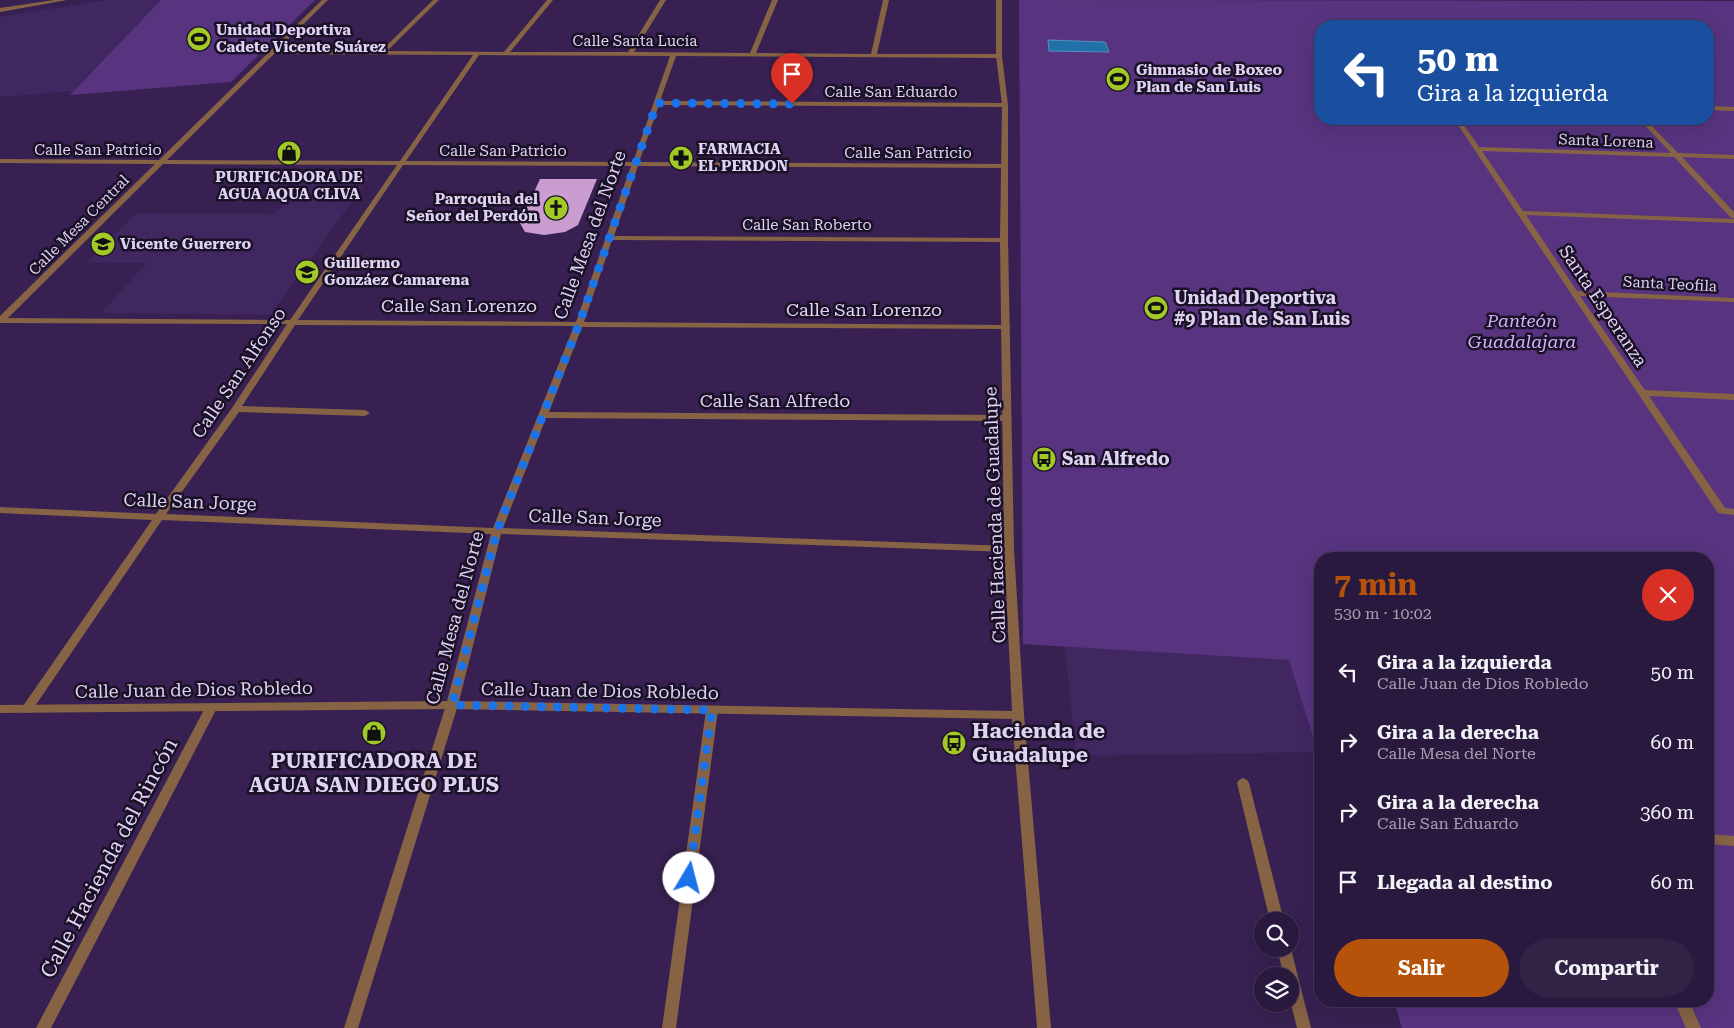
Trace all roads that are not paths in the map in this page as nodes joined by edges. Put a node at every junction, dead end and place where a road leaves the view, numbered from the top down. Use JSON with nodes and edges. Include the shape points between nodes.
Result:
{"nodes":[{"id":1,"x":64,"y":0,"type":"edge"},
{"id":2,"x":325,"y":0,"type":"edge"},
{"id":3,"x":436,"y":0,"type":"edge"},
{"id":4,"x":550,"y":0,"type":"edge"},
{"id":5,"x":663,"y":0,"type":"edge"},
{"id":6,"x":775,"y":0,"type":"edge"},
{"id":7,"x":886,"y":0,"type":"edge"},
{"id":8,"x":999,"y":0,"type":"edge"},
{"id":9,"x":0,"y":10,"type":"edge"},
{"id":10,"x":270,"y":52,"type":"junction"},
{"id":11,"x":382,"y":53,"type":"junction"},
{"id":12,"x":477,"y":53,"type":"junction"},
{"id":13,"x":506,"y":53,"type":"junction"},
{"id":14,"x":630,"y":54,"type":"junction"},
{"id":15,"x":674,"y":54,"type":"junction"},
{"id":16,"x":752,"y":54,"type":"junction"},
{"id":17,"x":874,"y":55,"type":"junction"},
{"id":18,"x":999,"y":56,"type":"junction"},
{"id":19,"x":657,"y":103,"type":"junction"},
{"id":20,"x":1005,"y":105,"type":"junction"},
{"id":21,"x":1714,"y":108,"type":"edge"},
{"id":22,"x":1734,"y":109,"type":"edge"},
{"id":23,"x":1461,"y":125,"type":"edge"},
{"id":24,"x":1648,"y":125,"type":"edge"},
{"id":25,"x":1477,"y":149,"type":"junction"},
{"id":26,"x":1677,"y":156,"type":"junction"},
{"id":27,"x":1734,"y":158,"type":"edge"},
{"id":28,"x":0,"y":161,"type":"edge"},
{"id":29,"x":159,"y":163,"type":"junction"},
{"id":30,"x":401,"y":163,"type":"junction"},
{"id":31,"x":636,"y":164,"type":"junction"},
{"id":32,"x":1006,"y":166,"type":"junction"},
{"id":33,"x":1521,"y":213,"type":"junction"},
{"id":34,"x":1734,"y":216,"type":"edge"},
{"id":35,"x":1734,"y":221,"type":"edge"},
{"id":36,"x":610,"y":238,"type":"junction"},
{"id":37,"x":1004,"y":240,"type":"junction"},
{"id":38,"x":1575,"y":293,"type":"junction"},
{"id":39,"x":1734,"y":300,"type":"edge"},
{"id":40,"x":1,"y":320,"type":"edge"},
{"id":41,"x":293,"y":322,"type":"junction"},
{"id":42,"x":579,"y":324,"type":"junction"},
{"id":43,"x":1007,"y":327,"type":"junction"},
{"id":44,"x":1642,"y":393,"type":"junction"},
{"id":45,"x":1734,"y":397,"type":"edge"},
{"id":46,"x":236,"y":409,"type":"junction"},
{"id":47,"x":365,"y":413,"type":"dead end"},
{"id":48,"x":542,"y":415,"type":"junction"},
{"id":49,"x":1007,"y":418,"type":"junction"},
{"id":50,"x":0,"y":510,"type":"edge"},
{"id":51,"x":1734,"y":512,"type":"edge"},
{"id":52,"x":159,"y":517,"type":"junction"},
{"id":53,"x":497,"y":531,"type":"junction"},
{"id":54,"x":1009,"y":549,"type":"junction"},
{"id":55,"x":452,"y":705,"type":"junction"},
{"id":56,"x":211,"y":708,"type":"junction"},
{"id":57,"x":0,"y":709,"type":"edge"},
{"id":58,"x":27,"y":709,"type":"junction"},
{"id":59,"x":712,"y":710,"type":"junction"},
{"id":60,"x":1018,"y":715,"type":"junction"},
{"id":61,"x":1243,"y":784,"type":"dead end"},
{"id":62,"x":1714,"y":839,"type":"edge"},
{"id":63,"x":1734,"y":841,"type":"edge"},
{"id":64,"x":1275,"y":912,"type":"edge"},
{"id":65,"x":1286,"y":957,"type":"edge"},
{"id":66,"x":1684,"y":1007,"type":"edge"},
{"id":67,"x":43,"y":1028,"type":"edge"},
{"id":68,"x":352,"y":1028,"type":"edge"},
{"id":69,"x":670,"y":1028,"type":"edge"},
{"id":70,"x":1044,"y":1028,"type":"edge"},
{"id":71,"x":1304,"y":1028,"type":"edge"},
{"id":72,"x":1694,"y":1028,"type":"edge"}],
"edges":[{"from":1,"to":9,"type":"street"},
{"from":2,"to":10,"type":"street","name":"Calle Mesa Central"},
{"from":3,"to":11,"type":"street"},
{"from":4,"to":13,"type":"street"},
{"from":5,"to":14,"type":"street"},
{"from":6,"to":16,"type":"street"},
{"from":7,"to":17,"type":"street"},
{"from":8,"to":18,"type":"street","name":"Calle Hacienda de Guadalupe"},
{"from":10,"to":11,"type":"street","name":"Calle Santa Lucía"},
{"from":10,"to":29,"type":"street","name":"Calle Mesa Central"},
{"from":11,"to":12,"type":"street","name":"Calle Santa Lucía"},
{"from":12,"to":13,"type":"street","name":"Calle Santa Lucía"},
{"from":12,"to":30,"type":"street","name":"Calle San Alfonso"},
{"from":13,"to":14,"type":"street","name":"Calle Santa Lucía"},
{"from":14,"to":15,"type":"street","name":"Calle Santa Lucía"},
{"from":15,"to":16,"type":"street","name":"Calle Santa Lucía"},
{"from":15,"to":19,"type":"street","name":"Calle Mesa del Norte"},
{"from":16,"to":17,"type":"street","name":"Calle Santa Lucía"},
{"from":17,"to":18,"type":"street","name":"Calle Santa Lucía"},
{"from":18,"to":20,"type":"street","name":"Calle Hacienda de Guadalupe"},
{"from":19,"to":20,"type":"street","name":"Calle San Eduardo"},
{"from":19,"to":31,"type":"street","name":"Calle Mesa del Norte"},
{"from":20,"to":32,"type":"street","name":"Calle Hacienda de Guadalupe"},
{"from":21,"to":22,"type":"street"},
{"from":23,"to":25,"type":"street","name":"Santa Esperanza"},
{"from":24,"to":26,"type":"street"},
{"from":25,"to":26,"type":"street","name":"Santa Lorena"},
{"from":25,"to":33,"type":"street","name":"Santa Esperanza"},
{"from":26,"to":27,"type":"street","name":"Santa Lorena"},
{"from":26,"to":34,"type":"street"},
{"from":28,"to":29,"type":"street","name":"Calle San Patricio"},
{"from":29,"to":30,"type":"street","name":"Calle San Patricio"},
{"from":29,"to":40,"type":"street","name":"Calle Mesa Central"},
{"from":30,"to":31,"type":"street","name":"Calle San Patricio"},
{"from":30,"to":41,"type":"street","name":"Calle San Alfonso"},
{"from":31,"to":32,"type":"street","name":"Calle San Patricio"},
{"from":31,"to":36,"type":"street","name":"Calle Mesa del Norte"},
{"from":32,"to":37,"type":"street","name":"Calle Hacienda de Guadalupe"},
{"from":33,"to":35,"type":"street"},
{"from":33,"to":38,"type":"street","name":"Santa Esperanza"},
{"from":36,"to":37,"type":"street","name":"Calle San Roberto"},
{"from":36,"to":42,"type":"street","name":"Calle Mesa del Norte"},
{"from":37,"to":43,"type":"street","name":"Calle Hacienda de Guadalupe"},
{"from":38,"to":39,"type":"street","name":"Santa Teofila"},
{"from":38,"to":44,"type":"street","name":"Santa Esperanza"},
{"from":40,"to":41,"type":"street","name":"Calle San Lorenzo"},
{"from":41,"to":42,"type":"street","name":"Calle San Lorenzo"},
{"from":41,"to":46,"type":"street","name":"Calle San Alfonso"},
{"from":42,"to":43,"type":"street","name":"Calle San Lorenzo"},
{"from":42,"to":48,"type":"street","name":"Calle Mesa del Norte"},
{"from":43,"to":49,"type":"street","name":"Calle Hacienda de Guadalupe"},
{"from":44,"to":45,"type":"street"},
{"from":44,"to":51,"type":"street","name":"Santa Esperanza","via":[[1722,511]]},
{"from":46,"to":47,"type":"street"},
{"from":46,"to":52,"type":"street","name":"Calle San Alfonso"},
{"from":48,"to":49,"type":"street","name":"Calle San Alfredo"},
{"from":48,"to":53,"type":"street","name":"Calle Mesa del Norte"},
{"from":49,"to":54,"type":"street","name":"Calle Hacienda de Guadalupe"},
{"from":50,"to":52,"type":"street","name":"Calle San Jorge"},
{"from":52,"to":53,"type":"street","name":"Calle San Jorge"},
{"from":52,"to":58,"type":"street","name":"Calle San Alfonso"},
{"from":53,"to":54,"type":"street","name":"Calle San Jorge"},
{"from":53,"to":55,"type":"street","name":"Calle Mesa del Norte"},
{"from":54,"to":60,"type":"street","name":"Calle Hacienda de Guadalupe"},
{"from":55,"to":56,"type":"street","name":"Calle Juan de Dios Robledo"},
{"from":55,"to":59,"type":"street","name":"Calle Juan de Dios Robledo"},
{"from":55,"to":68,"type":"street","name":"Calle Mesa del Norte"},
{"from":56,"to":58,"type":"street","name":"Calle Juan de Dios Robledo"},
{"from":56,"to":67,"type":"street","name":"Calle Hacienda del Rincón"},
{"from":57,"to":58,"type":"street","name":"Calle Juan de Dios Robledo"},
{"from":59,"to":60,"type":"street","name":"Calle Juan de Dios Robledo"},
{"from":59,"to":69,"type":"street"},
{"from":60,"to":70,"type":"street","name":"Calle Hacienda de Guadalupe"},
{"from":61,"to":64,"type":"street"},
{"from":62,"to":63,"type":"street"},
{"from":65,"to":71,"type":"street"},
{"from":66,"to":72,"type":"street"}]}
